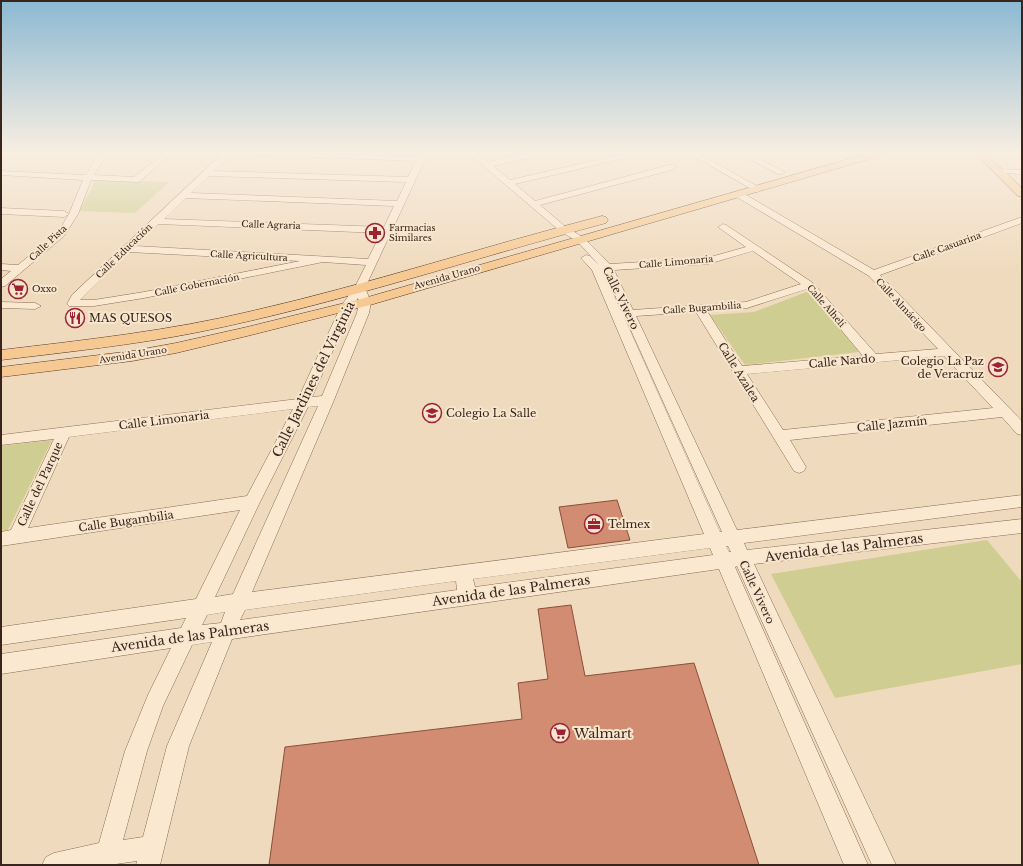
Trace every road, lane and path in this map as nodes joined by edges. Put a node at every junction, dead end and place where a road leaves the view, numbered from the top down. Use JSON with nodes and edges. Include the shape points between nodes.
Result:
{"nodes":[{"id":1,"x":76,"y":191,"type":"edge"},
{"id":2,"x":79,"y":191,"type":"edge"},
{"id":3,"x":188,"y":191,"type":"edge"},
{"id":4,"x":405,"y":191,"type":"edge"},
{"id":5,"x":519,"y":191,"type":"edge"},
{"id":6,"x":581,"y":191,"type":"edge"},
{"id":7,"x":710,"y":191,"type":"edge"},
{"id":8,"x":748,"y":191,"type":"edge"},
{"id":9,"x":738,"y":194,"type":"junction"},
{"id":10,"x":184,"y":195,"type":"junction"},
{"id":11,"x":399,"y":204,"type":"junction"},
{"id":12,"x":534,"y":204,"type":"junction"},
{"id":13,"x":1,"y":211,"type":"edge"},
{"id":14,"x":64,"y":214,"type":"junction"},
{"id":15,"x":156,"y":220,"type":"junction"},
{"id":16,"x":1022,"y":220,"type":"edge"},
{"id":17,"x":723,"y":227,"type":"dead end"},
{"id":18,"x":387,"y":230,"type":"junction"},
{"id":19,"x":571,"y":236,"type":"junction"},
{"id":20,"x":754,"y":248,"type":"junction"},
{"id":21,"x":127,"y":250,"type":"junction"},
{"id":22,"x":459,"y":259,"type":"junction"},
{"id":23,"x":321,"y":260,"type":"junction"},
{"id":24,"x":372,"y":262,"type":"junction"},
{"id":25,"x":20,"y":268,"type":"junction"},
{"id":26,"x":603,"y":268,"type":"junction"},
{"id":27,"x":4,"y":270,"type":"edge"},
{"id":28,"x":470,"y":271,"type":"junction"},
{"id":29,"x":873,"y":274,"type":"junction"},
{"id":30,"x":1,"y":284,"type":"edge"},
{"id":31,"x":809,"y":285,"type":"junction"},
{"id":32,"x":362,"y":294,"type":"junction"},
{"id":33,"x":72,"y":304,"type":"joint"},
{"id":34,"x":1,"y":305,"type":"edge"},
{"id":35,"x":35,"y":306,"type":"dead end"},
{"id":36,"x":347,"y":306,"type":"junction"},
{"id":37,"x":699,"y":308,"type":"junction"},
{"id":38,"x":623,"y":313,"type":"junction"},
{"id":39,"x":946,"y":352,"type":"junction"},
{"id":40,"x":1,"y":355,"type":"edge"},
{"id":41,"x":872,"y":358,"type":"junction"},
{"id":42,"x":652,"y":364,"type":"junction"},
{"id":43,"x":638,"y":365,"type":"junction"},
{"id":44,"x":738,"y":371,"type":"junction"},
{"id":45,"x":1,"y":372,"type":"edge"},
{"id":46,"x":327,"y":400,"type":"junction"},
{"id":47,"x":303,"y":403,"type":"junction"},
{"id":48,"x":671,"y":404,"type":"junction"},
{"id":49,"x":656,"y":405,"type":"junction"},
{"id":50,"x":1004,"y":412,"type":"junction"},
{"id":51,"x":1022,"y":430,"type":"edge"},
{"id":52,"x":64,"y":432,"type":"junction"},
{"id":53,"x":779,"y":436,"type":"junction"},
{"id":54,"x":1,"y":440,"type":"edge"},
{"id":55,"x":799,"y":467,"type":"dead end"},
{"id":56,"x":1022,"y":501,"type":"edge"},
{"id":57,"x":252,"y":502,"type":"junction"},
{"id":58,"x":1022,"y":526,"type":"edge"},
{"id":59,"x":9,"y":538,"type":"edge"},
{"id":60,"x":723,"y":539,"type":"junction"},
{"id":61,"x":732,"y":560,"type":"junction"},
{"id":62,"x":464,"y":572,"type":"junction"},
{"id":63,"x":467,"y":597,"type":"junction"},
{"id":64,"x":238,"y":602,"type":"junction"},
{"id":65,"x":201,"y":607,"type":"junction"},
{"id":66,"x":225,"y":631,"type":"junction"},
{"id":67,"x":1,"y":636,"type":"edge"},
{"id":68,"x":187,"y":636,"type":"junction"},
{"id":69,"x":1,"y":664,"type":"edge"},
{"id":70,"x":150,"y":857,"type":"edge"},
{"id":71,"x":106,"y":859,"type":"edge"},
{"id":72,"x":54,"y":865,"type":"edge"},
{"id":73,"x":856,"y":865,"type":"edge"},
{"id":74,"x":884,"y":865,"type":"edge"}],
"edges":[{"from":1,"to":14,"type":"street","name":"Calle Pista"},
{"from":2,"to":25,"type":"street","name":"Calle Pista","via":[[73,218],[68,225],[61,234]]},
{"from":3,"to":10,"type":"street","name":"Calle Educación"},
{"from":4,"to":11,"type":"street"},
{"from":5,"to":12,"type":"street","name":"Calle Vivero"},
{"from":6,"to":12,"type":"street"},
{"from":7,"to":19,"type":"main road","name":"Avenida Urano","via":[[619,215]]},
{"from":8,"to":9,"type":"main road","name":"Avenida Urano"},
{"from":9,"to":19,"type":"main road","name":"Avenida Urano"},
{"from":9,"to":29,"type":"street","name":"Calle Almácigo"},
{"from":10,"to":11,"type":"street"},
{"from":10,"to":15,"type":"street","name":"Calle Educación"},
{"from":11,"to":18,"type":"street"},
{"from":12,"to":19,"type":"street","name":"Calle Vivero"},
{"from":13,"to":14,"type":"street"},
{"from":14,"to":27,"type":"street","name":"Calle Pista","via":[[51,233]]},
{"from":15,"to":18,"type":"street","name":"Calle Agraria"},
{"from":15,"to":21,"type":"street","name":"Calle Educación"},
{"from":16,"to":29,"type":"street","name":"Calle Casuarina"},
{"from":17,"to":20,"type":"street","name":"Calle Alhelí"},
{"from":18,"to":24,"type":"street"},
{"from":19,"to":22,"type":"main road","name":"Avenida Urano"},
{"from":19,"to":26,"type":"street","name":"Calle Vivero"},
{"from":19,"to":28,"type":"main road","name":"Avenida Urano"},
{"from":20,"to":26,"type":"street","name":"Calle Limonaria","via":[[708,261]]},
{"from":20,"to":31,"type":"street","name":"Calle Alhelí"},
{"from":21,"to":23,"type":"street","name":"Calle Agricultura"},
{"from":21,"to":33,"type":"street","name":"Calle Educación","via":[[76,297]]},
{"from":22,"to":28,"type":"main road"},
{"from":22,"to":32,"type":"main road","name":"Avenida Urano"},
{"from":23,"to":24,"type":"street","name":"Calle Agricultura"},
{"from":23,"to":33,"type":"street","name":"Calle Gobernación","via":[[144,295]]},
{"from":24,"to":32,"type":"street"},
{"from":25,"to":27,"type":"street"},
{"from":25,"to":30,"type":"street","name":"Calle Pista"},
{"from":26,"to":38,"type":"street","name":"Calle Vivero"},
{"from":28,"to":32,"type":"main road","name":"Avenida Urano"},
{"from":29,"to":39,"type":"street","name":"Calle Almácigo"},
{"from":31,"to":37,"type":"street","name":"Calle Bugambilia","via":[[747,305]]},
{"from":31,"to":41,"type":"street","name":"Calle Alhelí"},
{"from":32,"to":36,"type":"street","name":"Calle Jardines del Virginia"},
{"from":32,"to":40,"type":"main road","name":"Avenida Urano","via":[[296,305],[173,333]]},
{"from":32,"to":46,"type":"street","name":"Calle Jardines del Virginia","via":[[363,313]]},
{"from":34,"to":35,"type":"street"},
{"from":36,"to":45,"type":"main road","name":"Avenida Urano","via":[[129,357]]},
{"from":36,"to":47,"type":"street","name":"Calle Jardines del Virginia"},
{"from":37,"to":38,"type":"street","name":"Calle Bugambilia"},
{"from":37,"to":44,"type":"street","name":"Calle Azalea"},
{"from":38,"to":42,"type":"street","name":"Calle Vivero"},
{"from":38,"to":43,"type":"street","name":"Calle Vivero"},
{"from":39,"to":41,"type":"street","name":"Calle Nardo"},
{"from":39,"to":50,"type":"street","name":"Calle Almácigo"},
{"from":41,"to":44,"type":"street","name":"Calle Nardo"},
{"from":42,"to":43,"type":"street"},
{"from":42,"to":48,"type":"street","name":"Calle Vivero"},
{"from":43,"to":49,"type":"street","name":"Calle Vivero"},
{"from":44,"to":53,"type":"street","name":"Calle Azalea"},
{"from":46,"to":47,"type":"street","name":"Calle Limonaria"},
{"from":46,"to":64,"type":"street","name":"Calle Jardines del Virginia"},
{"from":47,"to":52,"type":"street","name":"Calle Limonaria"},
{"from":47,"to":57,"type":"street","name":"Calle Jardines del Virginia"},
{"from":48,"to":49,"type":"street"},
{"from":48,"to":60,"type":"street","name":"Calle Vivero"},
{"from":49,"to":60,"type":"street","name":"Calle Vivero"},
{"from":50,"to":51,"type":"street","name":"Calle Almácigo"},
{"from":50,"to":53,"type":"street","name":"Calle Jazmín"},
{"from":52,"to":54,"type":"street","name":"Calle Limonaria"},
{"from":52,"to":59,"type":"street","name":"Calle del Parque"},
{"from":53,"to":55,"type":"street","name":"Calle Azalea"},
{"from":56,"to":60,"type":"street","name":"Avenida de las Palmeras"},
{"from":57,"to":59,"type":"street","name":"Calle Bugambilia"},
{"from":57,"to":65,"type":"street","name":"Calle Jardines del Virginia"},
{"from":58,"to":61,"type":"street","name":"Avenida de las Palmeras"},
{"from":60,"to":61,"type":"street","name":"Calle Vivero"},
{"from":60,"to":62,"type":"street","name":"Avenida de las Palmeras"},
{"from":61,"to":63,"type":"street","name":"Avenida de las Palmeras"},
{"from":61,"to":73,"type":"street","name":"Calle Vivero"},
{"from":61,"to":74,"type":"street","name":"Calle Vivero"},
{"from":62,"to":63,"type":"street"},
{"from":62,"to":64,"type":"street","name":"Avenida de las Palmeras"},
{"from":63,"to":66,"type":"street","name":"Avenida de las Palmeras"},
{"from":64,"to":65,"type":"street","name":"Avenida de las Palmeras"},
{"from":64,"to":66,"type":"street","name":"Calle Jardines del Virginia"},
{"from":65,"to":67,"type":"street","name":"Avenida de las Palmeras"},
{"from":65,"to":68,"type":"street","name":"Calle Jardines del Virginia"},
{"from":66,"to":68,"type":"street","name":"Avenida de las Palmeras"},
{"from":66,"to":70,"type":"street","name":"Calle Jardines del Virginia","via":[[178,746]]},
{"from":68,"to":69,"type":"street","name":"Avenida de las Palmeras"},
{"from":68,"to":71,"type":"street","name":"Calle Jardines del Virginia","via":[[155,702],[136,751]]},
{"from":70,"to":71,"type":"street"},
{"from":71,"to":72,"type":"street"}]}
